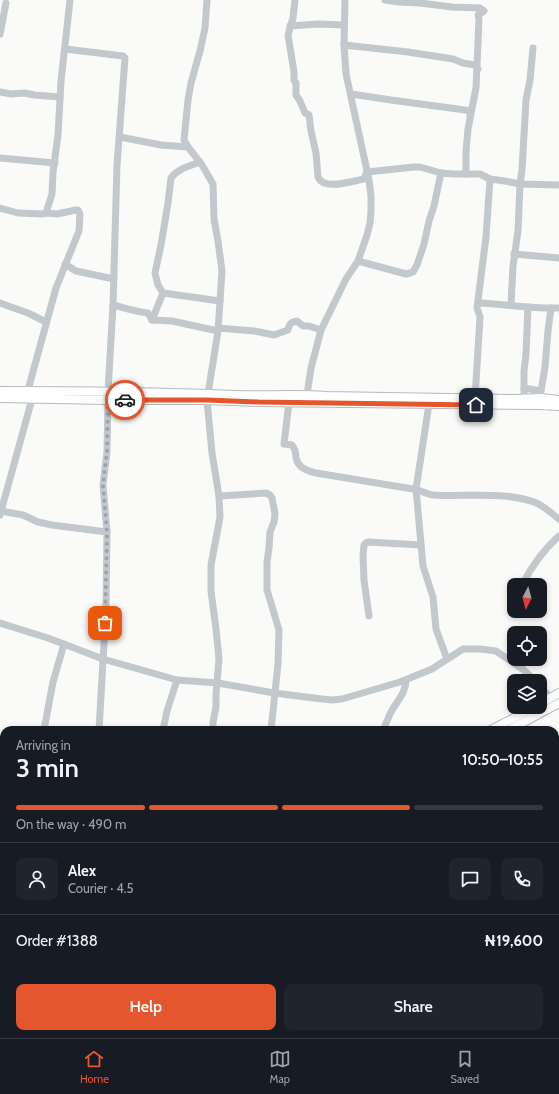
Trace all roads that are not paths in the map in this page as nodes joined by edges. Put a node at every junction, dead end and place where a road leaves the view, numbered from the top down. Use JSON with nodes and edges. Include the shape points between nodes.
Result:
{"nodes":[{"id":1,"x":70,"y":0,"type":"edge"},
{"id":2,"x":207,"y":0,"type":"edge"},
{"id":3,"x":295,"y":0,"type":"edge"},
{"id":4,"x":345,"y":0,"type":"edge"},
{"id":5,"x":385,"y":0,"type":"edge"},
{"id":6,"x":6,"y":3,"type":"dead end"},
{"id":7,"x":344,"y":25,"type":"junction"},
{"id":8,"x":290,"y":26,"type":"junction"},
{"id":9,"x":0,"y":34,"type":"edge"},
{"id":10,"x":344,"y":45,"type":"junction"},
{"id":11,"x":533,"y":48,"type":"dead end"},
{"id":12,"x":65,"y":49,"type":"junction"},
{"id":13,"x":478,"y":69,"type":"junction"},
{"id":14,"x":0,"y":92,"type":"edge"},
{"id":15,"x":351,"y":94,"type":"junction"},
{"id":16,"x":60,"y":97,"type":"junction"},
{"id":17,"x":470,"y":117,"type":"junction"},
{"id":18,"x":120,"y":137,"type":"junction"},
{"id":19,"x":188,"y":147,"type":"junction"},
{"id":20,"x":0,"y":158,"type":"edge"},
{"id":21,"x":55,"y":162,"type":"junction"},
{"id":22,"x":200,"y":162,"type":"junction"},
{"id":23,"x":367,"y":172,"type":"junction"},
{"id":24,"x":441,"y":173,"type":"junction"},
{"id":25,"x":466,"y":174,"type":"junction"},
{"id":26,"x":490,"y":179,"type":"junction"},
{"id":27,"x":520,"y":184,"type":"junction"},
{"id":28,"x":559,"y":185,"type":"edge"},
{"id":29,"x":0,"y":208,"type":"edge"},
{"id":30,"x":46,"y":213,"type":"junction"},
{"id":31,"x":514,"y":254,"type":"junction"},
{"id":32,"x":559,"y":258,"type":"edge"},
{"id":33,"x":358,"y":261,"type":"junction"},
{"id":34,"x":65,"y":264,"type":"junction"},
{"id":35,"x":114,"y":279,"type":"junction"},
{"id":36,"x":163,"y":293,"type":"junction"},
{"id":37,"x":220,"y":300,"type":"junction"},
{"id":38,"x":0,"y":303,"type":"edge"},
{"id":39,"x":478,"y":303,"type":"junction"},
{"id":40,"x":113,"y":305,"type":"junction"},
{"id":41,"x":511,"y":305,"type":"junction"},
{"id":42,"x":528,"y":307,"type":"junction"},
{"id":43,"x":551,"y":308,"type":"junction"},
{"id":44,"x":559,"y":308,"type":"edge"},
{"id":45,"x":152,"y":320,"type":"junction"},
{"id":46,"x":46,"y":322,"type":"junction"},
{"id":47,"x":218,"y":330,"type":"junction"},
{"id":48,"x":321,"y":330,"type":"junction"},
{"id":49,"x":524,"y":388,"type":"junction"},
{"id":50,"x":28,"y":390,"type":"junction"},
{"id":51,"x":0,"y":391,"type":"edge"},
{"id":52,"x":108,"y":391,"type":"junction"},
{"id":53,"x":307,"y":395,"type":"junction"},
{"id":54,"x":208,"y":397,"type":"junction"},
{"id":55,"x":0,"y":398,"type":"edge"},
{"id":56,"x":475,"y":398,"type":"junction"},
{"id":57,"x":32,"y":399,"type":"junction"},
{"id":58,"x":524,"y":399,"type":"junction"},
{"id":59,"x":108,"y":400,"type":"junction"},
{"id":60,"x":559,"y":400,"type":"edge"},
{"id":61,"x":288,"y":402,"type":"junction"},
{"id":62,"x":423,"y":402,"type":"junction"},
{"id":63,"x":559,"y":406,"type":"edge"},
{"id":64,"x":416,"y":490,"type":"junction"},
{"id":65,"x":3,"y":491,"type":"edge"},
{"id":66,"x":219,"y":496,"type":"junction"},
{"id":67,"x":0,"y":513,"type":"edge"},
{"id":68,"x":559,"y":519,"type":"edge"},
{"id":69,"x":107,"y":532,"type":"junction"},
{"id":70,"x":559,"y":536,"type":"edge"},
{"id":71,"x":421,"y":545,"type":"junction"},
{"id":72,"x":526,"y":578,"type":"edge"},
{"id":73,"x":369,"y":616,"type":"dead end"},
{"id":74,"x":0,"y":623,"type":"edge"},
{"id":75,"x":64,"y":644,"type":"junction"},
{"id":76,"x":103,"y":659,"type":"junction"},
{"id":77,"x":447,"y":659,"type":"junction"},
{"id":78,"x":528,"y":674,"type":"edge"},
{"id":79,"x":177,"y":680,"type":"junction"},
{"id":80,"x":406,"y":680,"type":"junction"},
{"id":81,"x":218,"y":683,"type":"junction"},
{"id":82,"x":274,"y":693,"type":"junction"},
{"id":83,"x":559,"y":693,"type":"edge"},
{"id":84,"x":547,"y":694,"type":"edge"},
{"id":85,"x":556,"y":704,"type":"edge"},
{"id":86,"x":522,"y":714,"type":"edge"},
{"id":87,"x":45,"y":726,"type":"edge"},
{"id":88,"x":99,"y":726,"type":"edge"},
{"id":89,"x":164,"y":726,"type":"edge"},
{"id":90,"x":213,"y":726,"type":"edge"},
{"id":91,"x":271,"y":726,"type":"edge"},
{"id":92,"x":385,"y":726,"type":"edge"},
{"id":93,"x":499,"y":726,"type":"edge"},
{"id":94,"x":522,"y":726,"type":"edge"}],
"edges":[{"from":1,"to":12,"type":"street"},
{"from":2,"to":19,"type":"street","via":[[205,28],[188,100],[184,140]]},
{"from":3,"to":8,"type":"street"},
{"from":4,"to":7,"type":"street"},
{"from":5,"to":13,"type":"street","via":[[480,8],[484,11],[478,15]]},
{"from":6,"to":9,"type":"street"},
{"from":7,"to":8,"type":"street"},
{"from":7,"to":10,"type":"street"},
{"from":8,"to":23,"type":"street","via":[[288,35],[296,95],[305,113],[310,115],[319,180],[327,184],[340,184],[364,178]]},
{"from":10,"to":13,"type":"street","via":[[452,59],[475,65]]},
{"from":10,"to":15,"type":"street","via":[[346,74]]},
{"from":11,"to":27,"type":"street","via":[[526,100]]},
{"from":12,"to":16,"type":"street"},
{"from":12,"to":18,"type":"street","via":[[125,57]]},
{"from":13,"to":17,"type":"street"},
{"from":14,"to":16,"type":"street"},
{"from":15,"to":17,"type":"street","via":[[471,111]]},
{"from":15,"to":23,"type":"street"},
{"from":16,"to":21,"type":"street"},
{"from":17,"to":25,"type":"street"},
{"from":18,"to":19,"type":"street"},
{"from":18,"to":35,"type":"street"},
{"from":19,"to":22,"type":"street"},
{"from":20,"to":21,"type":"street"},
{"from":21,"to":30,"type":"street","via":[[52,194]]},
{"from":22,"to":36,"type":"street","via":[[178,171],[171,178],[155,273]]},
{"from":22,"to":37,"type":"street","via":[[213,184],[214,219],[222,271]]},
{"from":23,"to":24,"type":"street","via":[[420,167]]},
{"from":23,"to":33,"type":"street","via":[[371,196],[370,224]]},
{"from":24,"to":25,"type":"street"},
{"from":24,"to":33,"type":"street","via":[[424,244],[413,272],[406,274]]},
{"from":25,"to":26,"type":"street","via":[[480,174]]},
{"from":26,"to":27,"type":"street"},
{"from":26,"to":39,"type":"street"},
{"from":27,"to":28,"type":"street"},
{"from":27,"to":31,"type":"street","via":[[518,231]]},
{"from":29,"to":30,"type":"street","via":[[18,213]]},
{"from":30,"to":34,"type":"street","via":[[57,214],[78,210],[80,214],[80,231]]},
{"from":31,"to":32,"type":"street"},
{"from":31,"to":41,"type":"street"},
{"from":33,"to":48,"type":"street","via":[[346,279]]},
{"from":34,"to":35,"type":"street","via":[[76,271]]},
{"from":34,"to":46,"type":"street"},
{"from":35,"to":40,"type":"street"},
{"from":36,"to":37,"type":"street"},
{"from":36,"to":45,"type":"street"},
{"from":37,"to":47,"type":"street"},
{"from":38,"to":46,"type":"street"},
{"from":39,"to":41,"type":"street"},
{"from":39,"to":56,"type":"street","via":[[480,317]]},
{"from":40,"to":45,"type":"street","via":[[148,313]]},
{"from":40,"to":52,"type":"street"},
{"from":41,"to":42,"type":"street"},
{"from":42,"to":43,"type":"street"},
{"from":42,"to":49,"type":"street"},
{"from":43,"to":44,"type":"street"},
{"from":43,"to":49,"type":"street","via":[[541,391]]},
{"from":45,"to":47,"type":"street","via":[[172,320]]},
{"from":46,"to":50,"type":"street"},
{"from":47,"to":48,"type":"street","via":[[254,331],[274,335],[288,330],[288,325],[297,321],[304,326]]},
{"from":47,"to":54,"type":"street"},
{"from":48,"to":53,"type":"street"},
{"from":49,"to":58,"type":"street"},
{"from":50,"to":51,"type":"main road"},
{"from":50,"to":52,"type":"main road"},
{"from":52,"to":54,"type":"main road"},
{"from":52,"to":59,"type":"street"},
{"from":53,"to":54,"type":"main road"},
{"from":53,"to":62,"type":"main road"},
{"from":54,"to":59,"type":"main road"},
{"from":54,"to":61,"type":"main road"},
{"from":54,"to":66,"type":"street","via":[[212,453]]},
{"from":55,"to":57,"type":"main road"},
{"from":56,"to":58,"type":"main road"},
{"from":56,"to":62,"type":"main road"},
{"from":57,"to":59,"type":"main road"},
{"from":57,"to":65,"type":"street"},
{"from":58,"to":60,"type":"main road"},
{"from":59,"to":69,"type":"street","via":[[107,452],[103,485]]},
{"from":61,"to":62,"type":"main road"},
{"from":61,"to":64,"type":"street","via":[[284,444],[292,445],[296,450],[297,461],[302,468],[316,473]]},
{"from":62,"to":63,"type":"main road"},
{"from":62,"to":64,"type":"street"},
{"from":64,"to":68,"type":"street","via":[[432,495],[483,495],[526,499],[535,502]]},
{"from":64,"to":71,"type":"street"},
{"from":65,"to":67,"type":"street"},
{"from":66,"to":81,"type":"street","via":[[220,516],[210,565],[219,659]]},
{"from":66,"to":82,"type":"street","via":[[266,493],[272,498],[275,514],[270,532],[267,590],[279,630]]},
{"from":67,"to":69,"type":"street","via":[[23,515],[52,525]]},
{"from":69,"to":76,"type":"street"},
{"from":70,"to":72,"type":"street","via":[[544,551]]},
{"from":71,"to":73,"type":"street","via":[[366,542],[363,556]]},
{"from":71,"to":77,"type":"street","via":[[423,566],[433,597],[436,628]]},
{"from":74,"to":75,"type":"street"},
{"from":75,"to":76,"type":"street"},
{"from":75,"to":87,"type":"street","via":[[53,682]]},
{"from":76,"to":79,"type":"street"},
{"from":76,"to":88,"type":"street"},
{"from":77,"to":78,"type":"street","via":[[463,649],[496,651]]},
{"from":77,"to":80,"type":"street","via":[[432,669]]},
{"from":79,"to":81,"type":"street"},
{"from":79,"to":89,"type":"street"},
{"from":80,"to":82,"type":"street","via":[[332,700]]},
{"from":80,"to":92,"type":"street","via":[[404,691]]},
{"from":81,"to":82,"type":"street"},
{"from":81,"to":90,"type":"street"},
{"from":82,"to":91,"type":"street"},
{"from":83,"to":85,"type":"main road"},
{"from":84,"to":85,"type":"street"},
{"from":85,"to":94,"type":"main road"},
{"from":86,"to":93,"type":"main road"}]}
